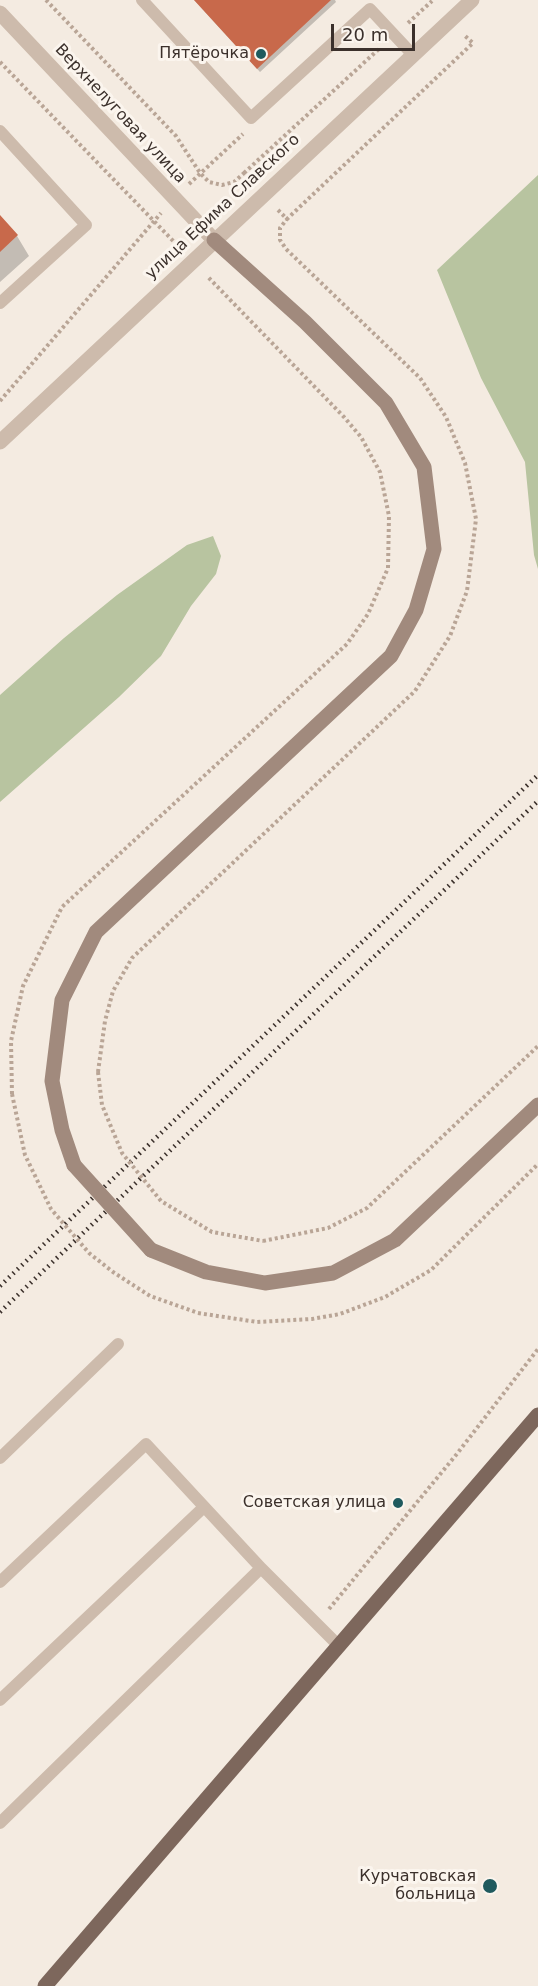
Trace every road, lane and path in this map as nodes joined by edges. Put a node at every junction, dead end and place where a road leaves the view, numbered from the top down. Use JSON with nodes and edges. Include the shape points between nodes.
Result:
{"nodes":[{"id":1,"x":46,"y":0,"type":"edge"},
{"id":2,"x":142,"y":0,"type":"edge"},
{"id":3,"x":472,"y":0,"type":"edge"},
{"id":4,"x":432,"y":1,"type":"edge"},
{"id":5,"x":0,"y":13,"type":"edge"},
{"id":6,"x":395,"y":35,"type":"junction"},
{"id":7,"x":413,"y":55,"type":"junction"},
{"id":8,"x":0,"y":62,"type":"edge"},
{"id":9,"x":0,"y":131,"type":"edge"},
{"id":10,"x":200,"y":173,"type":"dead end"},
{"id":11,"x":244,"y":173,"type":"dead end"},
{"id":12,"x":287,"y":219,"type":"dead end"},
{"id":13,"x":214,"y":240,"type":"junction"},
{"id":14,"x":192,"y":261,"type":"junction"},
{"id":15,"x":0,"y":303,"type":"edge"},
{"id":16,"x":0,"y":442,"type":"edge"},
{"id":17,"x":538,"y":1046,"type":"edge"},
{"id":18,"x":538,"y":1105,"type":"edge"},
{"id":19,"x":198,"y":1313,"type":"dead end"},
{"id":20,"x":118,"y":1344,"type":"dead end"},
{"id":21,"x":538,"y":1349,"type":"edge"},
{"id":22,"x":538,"y":1415,"type":"edge"},
{"id":23,"x":0,"y":1458,"type":"edge"},
{"id":24,"x":204,"y":1507,"type":"junction"},
{"id":25,"x":261,"y":1568,"type":"junction"},
{"id":26,"x":0,"y":1582,"type":"edge"},
{"id":27,"x":317,"y":1624,"type":"junction"},
{"id":28,"x":338,"y":1645,"type":"junction"},
{"id":29,"x":0,"y":1700,"type":"edge"},
{"id":30,"x":0,"y":1823,"type":"edge"},
{"id":31,"x":45,"y":1986,"type":"edge"}],
"edges":[{"from":1,"to":10,"type":"path","via":[[176,136]]},
{"from":2,"to":6,"type":"lane","via":[[251,118],[370,9]]},
{"from":3,"to":7,"type":"street","name":"улица Ефима Славского"},
{"from":4,"to":6,"type":"path"},
{"from":5,"to":13,"type":"street","name":"Верхнелуговая улица"},
{"from":6,"to":7,"type":"lane"},
{"from":6,"to":11,"type":"path"},
{"from":7,"to":13,"type":"street","name":"улица Ефима Славского"},
{"from":8,"to":14,"type":"path"},
{"from":9,"to":15,"type":"lane","via":[[86,225]]},
{"from":12,"to":17,"type":"path","bridge":true,"via":[[280,228],[280,240],[286,249],[420,378],[446,417],[465,462],[476,519],[467,591],[450,636],[415,691],[132,958],[113,991],[105,1021],[98,1071],[102,1105],[122,1153],[161,1201],[212,1232],[263,1241],[328,1228],[367,1208]]},
{"from":13,"to":14,"type":"street","name":"улица Ефима Славского"},
{"from":13,"to":18,"type":"street","bridge":true,"via":[[305,322],[386,404],[424,467],[434,549],[416,610],[391,656],[96,932],[62,1000],[52,1082],[74,1165],[151,1250],[206,1272],[265,1283],[333,1273],[395,1240]]},
{"from":14,"to":16,"type":"street","name":"улица Ефима Славского"},
{"from":14,"to":19,"type":"path","bridge":true,"via":[[361,437],[380,472],[389,516],[388,568],[368,614],[347,644],[62,907],[23,986],[11,1041],[12,1094],[25,1155],[51,1209],[89,1253],[113,1272],[150,1296]]},
{"from":20,"to":23,"type":"lane"},
{"from":21,"to":27,"type":"path"},
{"from":22,"to":28,"type":"main road"},
{"from":24,"to":25,"type":"lane"},
{"from":24,"to":26,"type":"lane","via":[[146,1444]]},
{"from":24,"to":29,"type":"lane"},
{"from":25,"to":27,"type":"lane"},
{"from":25,"to":30,"type":"lane"},
{"from":27,"to":28,"type":"lane"},
{"from":28,"to":31,"type":"main road"}]}
